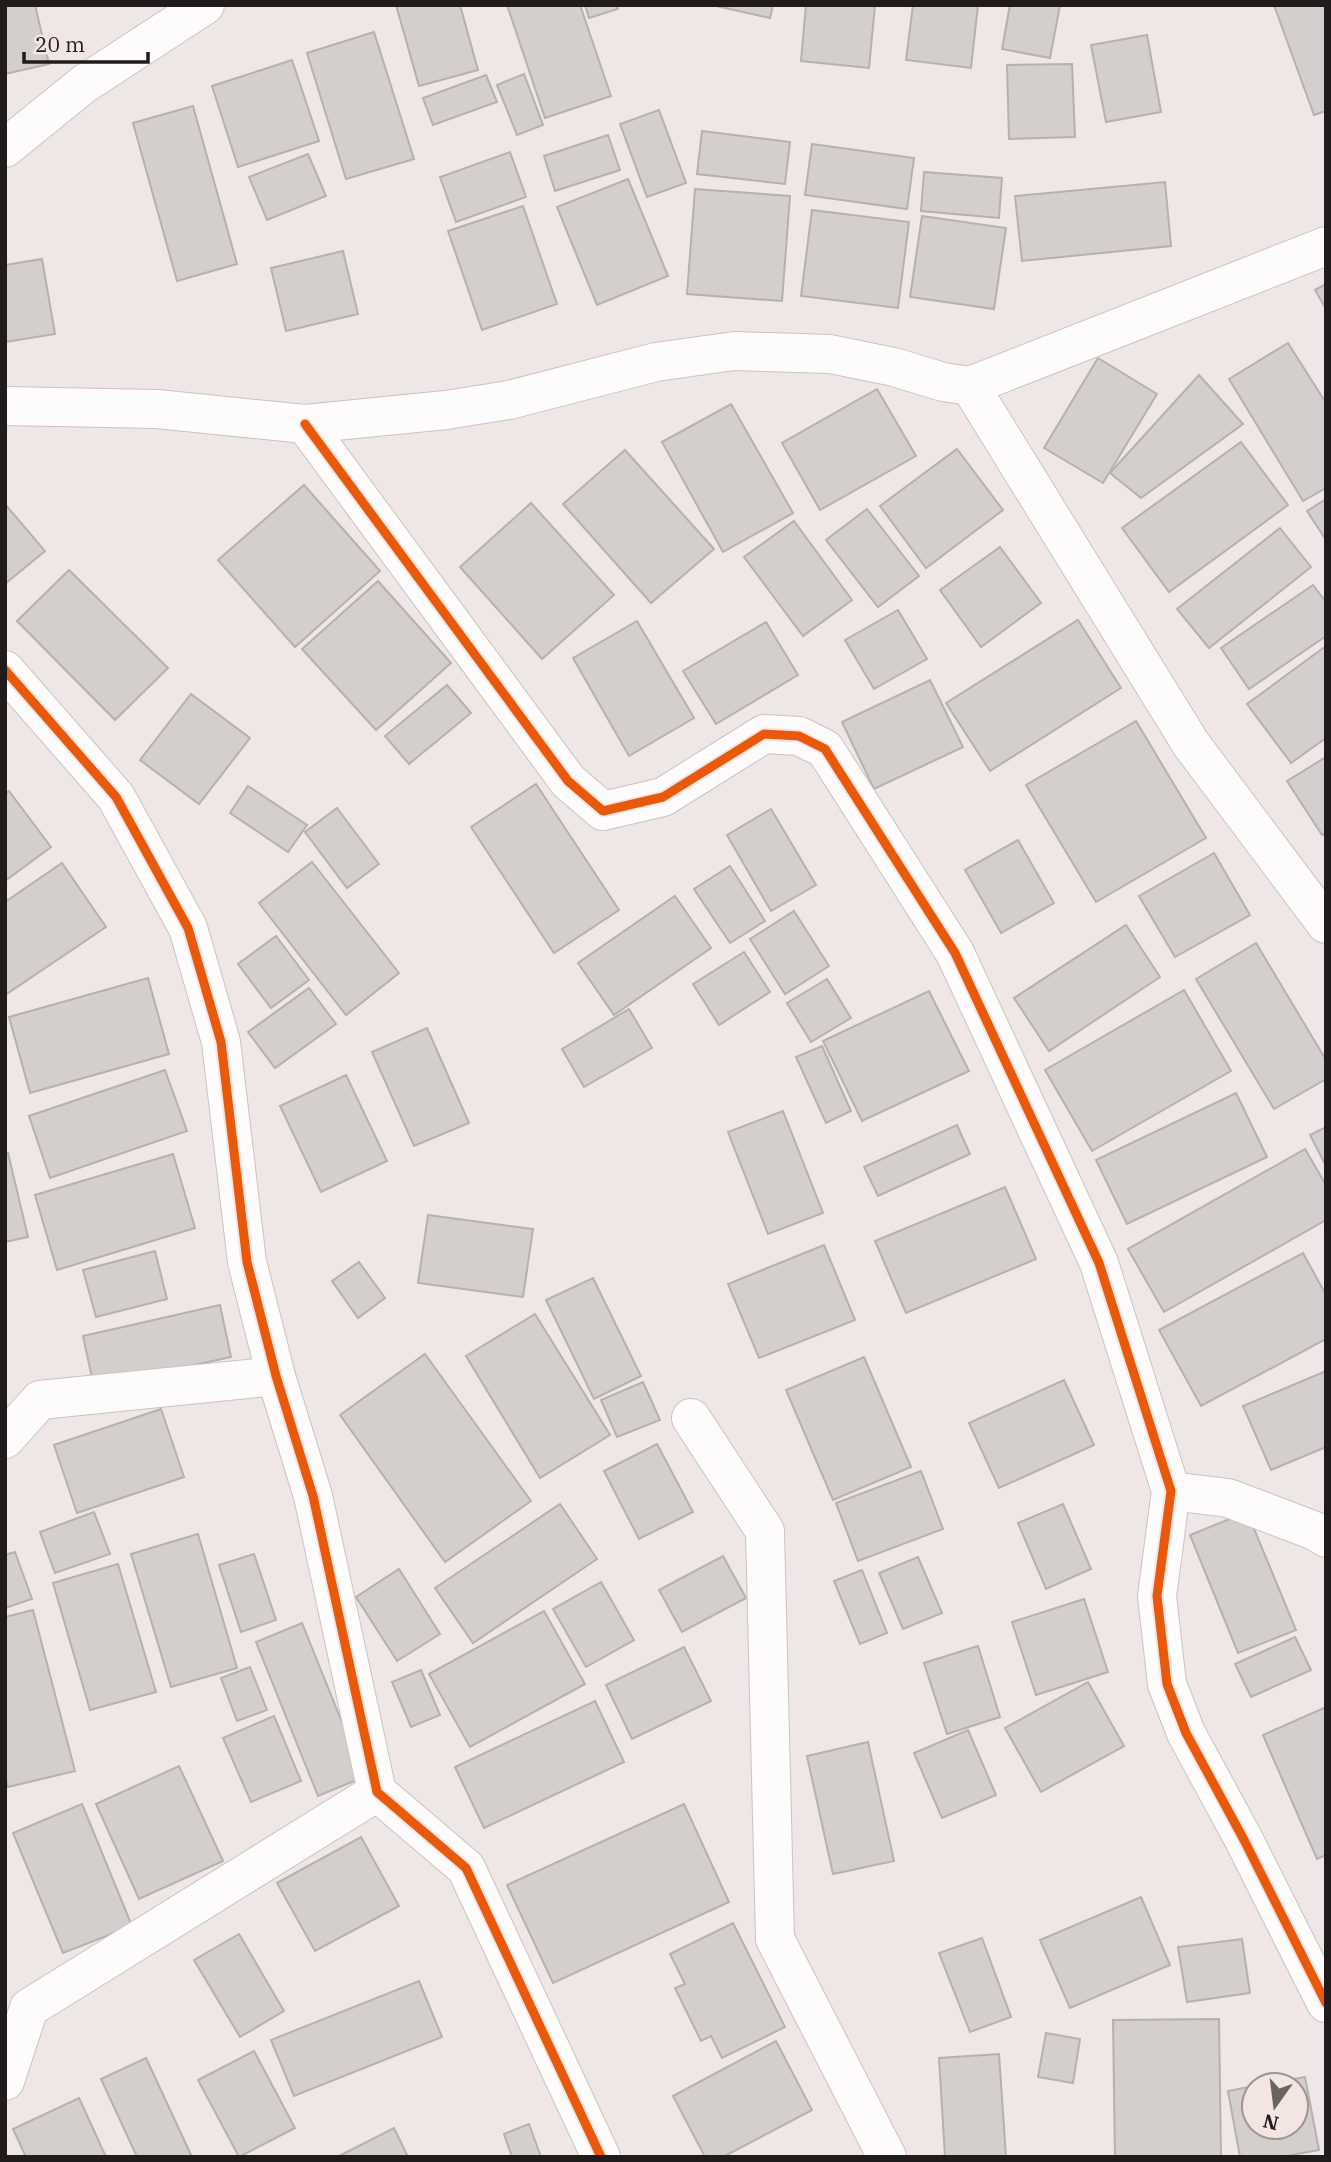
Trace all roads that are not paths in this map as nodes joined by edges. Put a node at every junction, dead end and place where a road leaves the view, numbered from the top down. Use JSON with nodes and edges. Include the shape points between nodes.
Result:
{"nodes":[{"id":1,"x":205,"y":5,"type":"edge"},
{"id":2,"x":5,"y":148,"type":"edge"},
{"id":3,"x":1326,"y":246,"type":"edge"},
{"id":4,"x":970,"y":386,"type":"junction"},
{"id":5,"x":5,"y":406,"type":"edge"},
{"id":6,"x":305,"y":424,"type":"junction"},
{"id":7,"x":5,"y":670,"type":"edge"},
{"id":8,"x":1326,"y":925,"type":"edge"},
{"id":9,"x":276,"y":1376,"type":"junction"},
{"id":10,"x":691,"y":1418,"type":"dead end"},
{"id":11,"x":5,"y":1439,"type":"edge"},
{"id":12,"x":1171,"y":1491,"type":"junction"},
{"id":13,"x":1326,"y":1538,"type":"edge"},
{"id":14,"x":377,"y":1792,"type":"junction"},
{"id":15,"x":1326,"y":2003,"type":"edge"},
{"id":16,"x":5,"y":2081,"type":"edge"},
{"id":17,"x":601,"y":2157,"type":"edge"},
{"id":18,"x":887,"y":2157,"type":"edge"}],
"edges":[{"from":1,"to":2,"type":"street","via":[[84,84]]},
{"from":3,"to":4,"type":"street"},
{"from":4,"to":6,"type":"street","via":[[830,354],[734,351],[656,362],[509,400]]},
{"from":4,"to":8,"type":"street","via":[[1191,744]]},
{"from":5,"to":6,"type":"street","via":[[157,409]]},
{"from":6,"to":12,"type":"street","via":[[568,781],[603,811],[663,797],[764,734],[799,736],[825,749],[955,953],[1100,1263]]},
{"from":7,"to":9,"type":"street","via":[[116,797],[188,928],[221,1042],[247,1262]]},
{"from":9,"to":11,"type":"street","via":[[40,1400]]},
{"from":9,"to":14,"type":"street","via":[[313,1496]]},
{"from":10,"to":18,"type":"street","via":[[765,1531],[775,1939]]},
{"from":12,"to":13,"type":"street","via":[[1228,1498]]},
{"from":12,"to":15,"type":"street","via":[[1157,1596],[1167,1684],[1186,1733]]},
{"from":14,"to":16,"type":"street","via":[[29,2008]]},
{"from":14,"to":17,"type":"street","via":[[466,1868]]}]}
